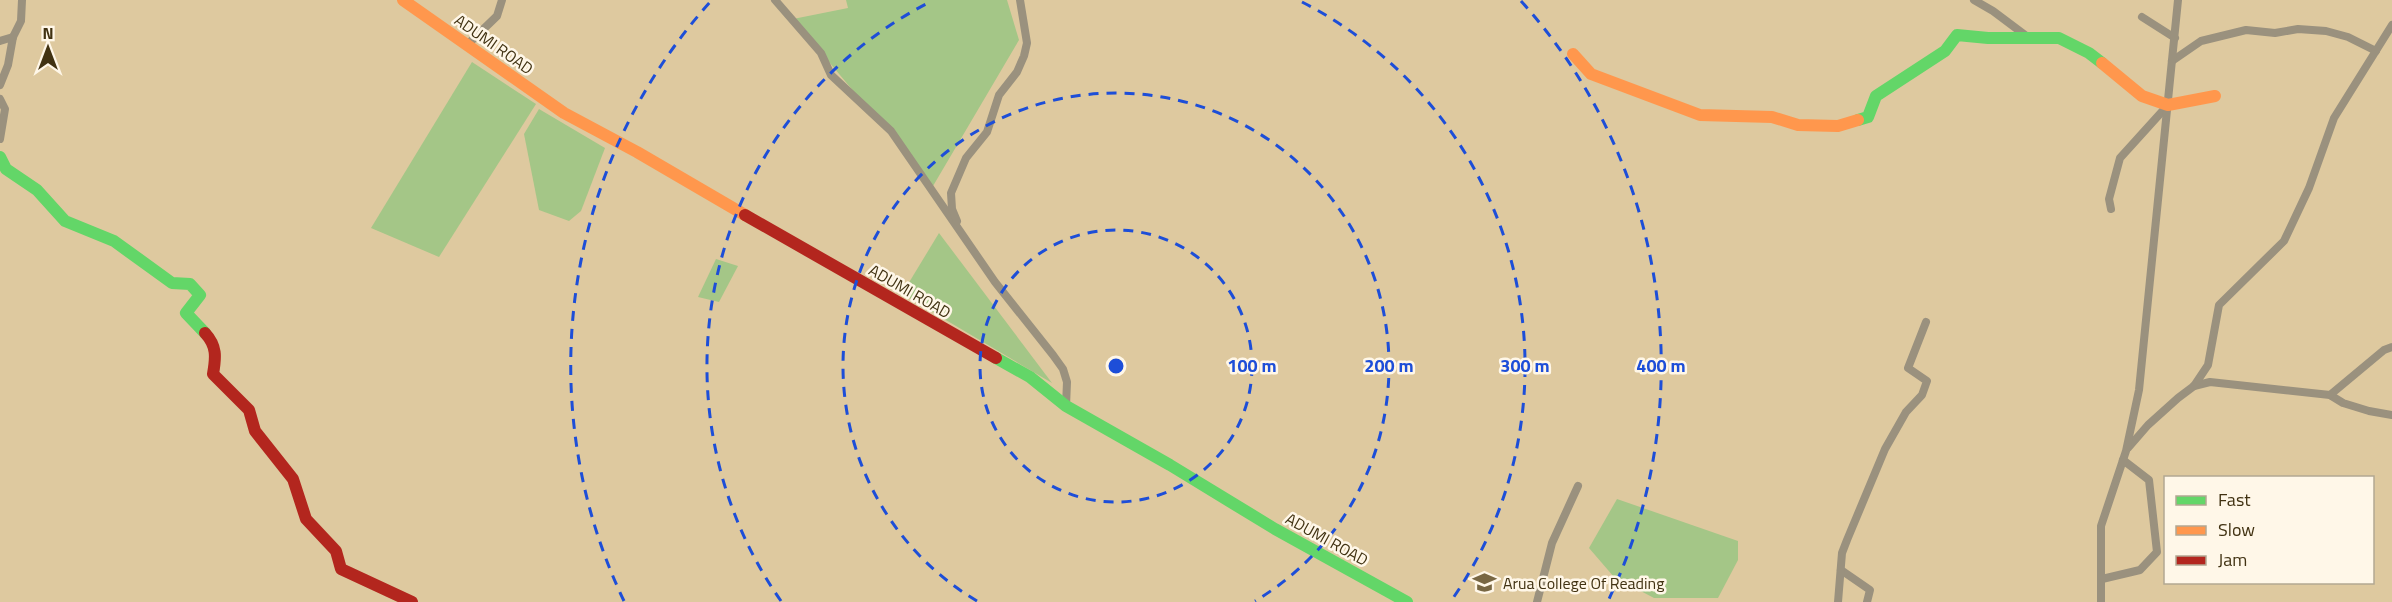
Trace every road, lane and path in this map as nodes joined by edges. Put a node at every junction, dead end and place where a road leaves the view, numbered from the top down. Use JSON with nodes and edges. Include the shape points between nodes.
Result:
{"nodes":[{"id":1,"x":22,"y":0,"type":"edge"},
{"id":2,"x":403,"y":0,"type":"edge"},
{"id":3,"x":502,"y":0,"type":"edge"},
{"id":4,"x":775,"y":0,"type":"edge"},
{"id":5,"x":1020,"y":0,"type":"edge"},
{"id":6,"x":1974,"y":0,"type":"edge"},
{"id":7,"x":2178,"y":0,"type":"edge"},
{"id":8,"x":2142,"y":17,"type":"dead end"},
{"id":9,"x":2392,"y":25,"type":"edge"},
{"id":10,"x":13,"y":37,"type":"junction"},
{"id":11,"x":2029,"y":38,"type":"junction"},
{"id":12,"x":2175,"y":38,"type":"junction"},
{"id":13,"x":0,"y":41,"type":"edge"},
{"id":14,"x":467,"y":45,"type":"junction"},
{"id":15,"x":2376,"y":51,"type":"junction"},
{"id":16,"x":1573,"y":54,"type":"dead end"},
{"id":17,"x":2172,"y":61,"type":"junction"},
{"id":18,"x":0,"y":85,"type":"edge"},
{"id":19,"x":2215,"y":96,"type":"dead end"},
{"id":20,"x":0,"y":99,"type":"edge"},
{"id":21,"x":2168,"y":105,"type":"junction"},
{"id":22,"x":0,"y":139,"type":"edge"},
{"id":23,"x":0,"y":157,"type":"edge"},
{"id":24,"x":2111,"y":209,"type":"dead end"},
{"id":25,"x":963,"y":235,"type":"junction"},
{"id":26,"x":1926,"y":322,"type":"dead end"},
{"id":27,"x":2392,"y":347,"type":"edge"},
{"id":28,"x":2194,"y":386,"type":"junction"},
{"id":29,"x":2330,"y":395,"type":"junction"},
{"id":30,"x":1066,"y":406,"type":"junction"},
{"id":31,"x":2392,"y":415,"type":"edge"},
{"id":32,"x":2126,"y":451,"type":"junction"},
{"id":33,"x":2123,"y":460,"type":"junction"},
{"id":34,"x":1578,"y":486,"type":"dead end"},
{"id":35,"x":1841,"y":570,"type":"junction"},
{"id":36,"x":2102,"y":579,"type":"junction"},
{"id":37,"x":412,"y":602,"type":"edge"},
{"id":38,"x":1407,"y":602,"type":"edge"},
{"id":39,"x":1537,"y":602,"type":"edge"},
{"id":40,"x":1838,"y":602,"type":"edge"},
{"id":41,"x":1867,"y":602,"type":"edge"},
{"id":42,"x":2101,"y":602,"type":"edge"}],
"edges":[{"from":1,"to":10,"type":"street","via":[[21,21]]},
{"from":2,"to":14,"type":"street","name":"ADUMI ROAD"},
{"from":3,"to":14,"type":"street","via":[[496,16]]},
{"from":4,"to":25,"type":"street","via":[[820,53],[831,75],[891,131]]},
{"from":5,"to":25,"type":"street","via":[[1027,43],[1024,56],[999,95],[987,132],[966,158],[951,194],[952,209]]},
{"from":6,"to":11,"type":"street"},
{"from":7,"to":12,"type":"street"},
{"from":8,"to":12,"type":"street"},
{"from":9,"to":15,"type":"street"},
{"from":10,"to":13,"type":"street"},
{"from":10,"to":18,"type":"street"},
{"from":11,"to":16,"type":"street","via":[[1957,35],[1945,51],[1876,96],[1868,117],[1838,126],[1798,125],[1772,117],[1700,115],[1591,74]]},
{"from":11,"to":21,"type":"street","via":[[2059,38],[2089,53],[2142,96]]},
{"from":12,"to":17,"type":"street"},
{"from":14,"to":30,"type":"street","name":"ADUMI ROAD","via":[[564,113],[1030,377]]},
{"from":15,"to":17,"type":"street","via":[[2326,31],[2246,30],[2201,41]]},
{"from":15,"to":28,"type":"street","via":[[2334,118],[2309,188],[2284,241],[2219,305],[2208,365]]},
{"from":17,"to":21,"type":"street"},
{"from":19,"to":21,"type":"street"},
{"from":20,"to":22,"type":"street","via":[[5,109]]},
{"from":21,"to":24,"type":"street","via":[[2120,158],[2109,199]]},
{"from":21,"to":32,"type":"street","via":[[2139,390]]},
{"from":23,"to":37,"type":"street","via":[[6,169],[37,190],[65,221],[114,241],[172,283],[190,284],[200,295],[186,313],[215,348],[213,374],[249,410],[255,431],[293,479],[306,519],[336,551],[341,568]]},
{"from":25,"to":30,"type":"street","via":[[994,282],[1063,369]]},
{"from":26,"to":35,"type":"street","via":[[1908,368],[1928,381],[1885,449],[1842,553]]},
{"from":27,"to":29,"type":"street"},
{"from":28,"to":29,"type":"street","via":[[2210,382]]},
{"from":28,"to":32,"type":"street","via":[[2148,425]]},
{"from":29,"to":31,"type":"street","via":[[2352,406]]},
{"from":30,"to":38,"type":"street","name":"ADUMI ROAD"},
{"from":32,"to":33,"type":"street"},
{"from":33,"to":36,"type":"street","via":[[2101,526]]},
{"from":33,"to":36,"type":"street","via":[[2149,480],[2157,552],[2140,570]]},
{"from":34,"to":39,"type":"street","via":[[1552,543]]},
{"from":35,"to":40,"type":"street"},
{"from":35,"to":41,"type":"street","via":[[1870,590]]},
{"from":36,"to":42,"type":"street"}]}
